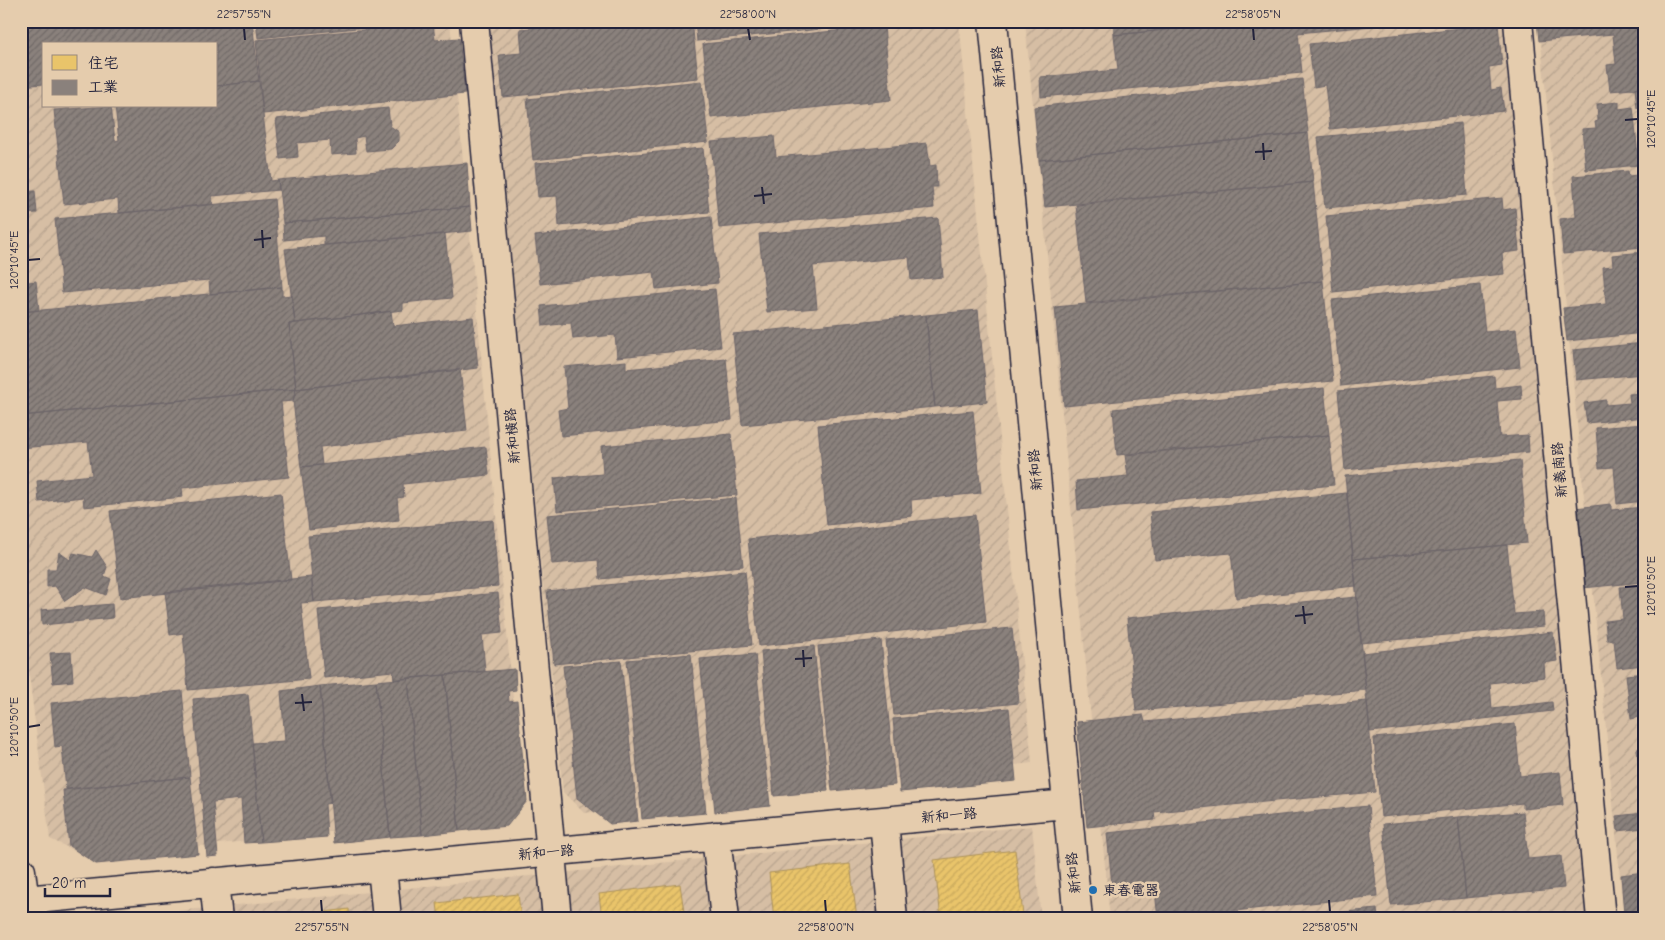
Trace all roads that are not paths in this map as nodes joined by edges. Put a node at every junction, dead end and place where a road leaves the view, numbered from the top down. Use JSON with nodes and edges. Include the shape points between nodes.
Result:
{"nodes":[{"id":1,"x":474,"y":21,"type":"edge"},
{"id":2,"x":993,"y":21,"type":"edge"},
{"id":3,"x":1518,"y":21,"type":"edge"},
{"id":4,"x":1067,"y":804,"type":"junction"},
{"id":5,"x":884,"y":821,"type":"junction"},
{"id":6,"x":716,"y":836,"type":"junction"},
{"id":7,"x":550,"y":852,"type":"junction"},
{"id":8,"x":382,"y":867,"type":"junction"},
{"id":9,"x":21,"y":871,"type":"edge"},
{"id":10,"x":214,"y":882,"type":"junction"},
{"id":11,"x":26,"y":909,"type":"edge"},
{"id":12,"x":218,"y":919,"type":"edge"},
{"id":13,"x":387,"y":919,"type":"edge"},
{"id":14,"x":557,"y":919,"type":"edge"},
{"id":15,"x":724,"y":919,"type":"edge"},
{"id":16,"x":893,"y":919,"type":"edge"},
{"id":17,"x":1078,"y":919,"type":"edge"},
{"id":18,"x":1601,"y":919,"type":"edge"}],
"edges":[{"from":1,"to":7,"type":"street","name":"新和橫路"},
{"from":2,"to":4,"type":"street","name":"新和路"},
{"from":3,"to":18,"type":"street","name":"新義南路"},
{"from":4,"to":5,"type":"street","name":"新和一路"},
{"from":4,"to":17,"type":"street","name":"新和路"},
{"from":5,"to":6,"type":"street","name":"新和一路"},
{"from":5,"to":16,"type":"street"},
{"from":6,"to":7,"type":"street","name":"新和一路"},
{"from":6,"to":15,"type":"street"},
{"from":7,"to":8,"type":"street","name":"新和一路"},
{"from":7,"to":14,"type":"street","name":"新和橫路"},
{"from":8,"to":10,"type":"street","name":"新和一路"},
{"from":8,"to":13,"type":"street"},
{"from":9,"to":11,"type":"street"},
{"from":10,"to":11,"type":"street","name":"新和一路"},
{"from":10,"to":12,"type":"street"}]}
